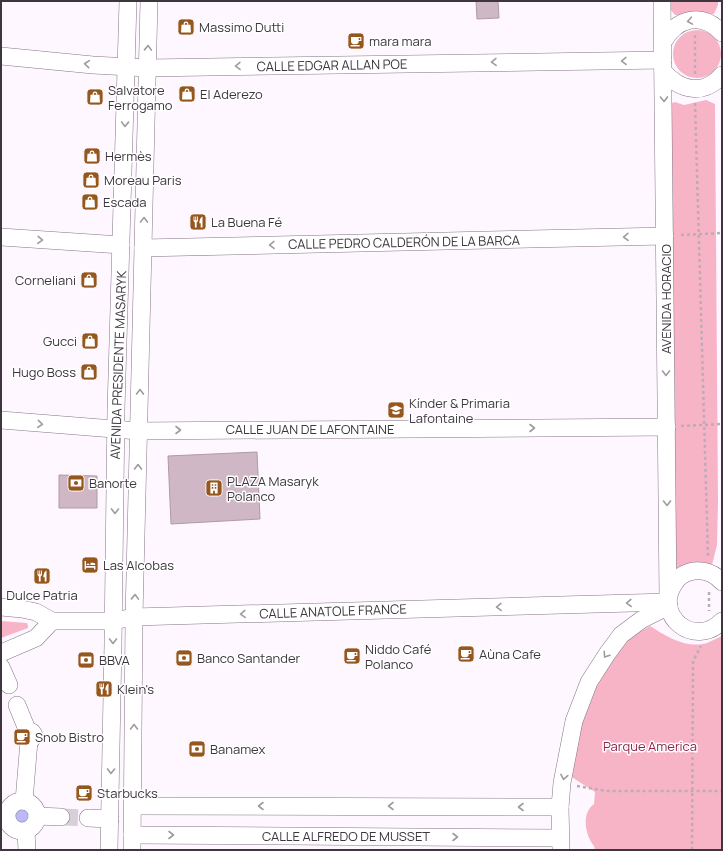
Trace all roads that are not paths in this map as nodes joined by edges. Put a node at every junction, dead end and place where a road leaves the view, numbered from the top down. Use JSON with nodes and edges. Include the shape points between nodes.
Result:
{"nodes":[{"id":1,"x":128,"y":1,"type":"edge"},
{"id":2,"x":149,"y":1,"type":"edge"},
{"id":3,"x":156,"y":1,"type":"edge"},
{"id":4,"x":662,"y":1,"type":"edge"},
{"id":5,"x":149,"y":25,"type":"junction"},
{"id":6,"x":722,"y":32,"type":"edge"},
{"id":7,"x":663,"y":42,"type":"junction"},
{"id":8,"x":1,"y":56,"type":"edge"},
{"id":9,"x":663,"y":65,"type":"junction"},
{"id":10,"x":126,"y":66,"type":"junction"},
{"id":11,"x":148,"y":68,"type":"junction"},
{"id":12,"x":722,"y":75,"type":"edge"},
{"id":13,"x":665,"y":236,"type":"junction"},
{"id":14,"x":1,"y":237,"type":"edge"},
{"id":15,"x":121,"y":245,"type":"junction"},
{"id":16,"x":144,"y":248,"type":"junction"},
{"id":17,"x":1,"y":420,"type":"edge"},
{"id":18,"x":667,"y":427,"type":"junction"},
{"id":19,"x":116,"y":430,"type":"junction"},
{"id":20,"x":139,"y":431,"type":"junction"},
{"id":21,"x":715,"y":577,"type":"edge"},
{"id":22,"x":668,"y":602,"type":"junction"},
{"id":23,"x":1,"y":607,"type":"edge"},
{"id":24,"x":134,"y":617,"type":"junction"},
{"id":25,"x":52,"y":621,"type":"junction"},
{"id":26,"x":113,"y":621,"type":"junction"},
{"id":27,"x":716,"y":625,"type":"edge"},
{"id":28,"x":1,"y":653,"type":"edge"},
{"id":29,"x":1,"y":667,"type":"edge"},
{"id":30,"x":9,"y":685,"type":"dead end"},
{"id":31,"x":17,"y":705,"type":"dead end"},
{"id":32,"x":24,"y":801,"type":"junction"},
{"id":33,"x":133,"y":806,"type":"junction"},
{"id":34,"x":560,"y":807,"type":"junction"},
{"id":35,"x":37,"y":816,"type":"junction"},
{"id":36,"x":62,"y":817,"type":"tunnel mouth"},
{"id":37,"x":88,"y":818,"type":"tunnel mouth"},
{"id":38,"x":110,"y":819,"type":"junction"},
{"id":39,"x":26,"y":832,"type":"junction"},
{"id":40,"x":132,"y":842,"type":"edge"},
{"id":41,"x":561,"y":844,"type":"edge"},
{"id":42,"x":27,"y":850,"type":"edge"},
{"id":43,"x":109,"y":850,"type":"edge"}],
"edges":[{"from":1,"to":10,"type":"street","name":"AVENIDA PRESIDENTE MASARYK"},
{"from":2,"to":5,"type":"street","name":"AVENIDA PRESIDENTE MASARYK"},
{"from":3,"to":5,"type":"street","via":[[156,17]]},
{"from":4,"to":7,"type":"street","name":"AVENIDA HORACIO"},
{"from":11,"to":5,"type":"street","name":"AVENIDA PRESIDENTE MASARYK","one_way":true},
{"from":6,"to":7,"type":"street","one_way":true,"via":[[709,22],[695,19],[678,24]]},
{"from":7,"to":9,"type":"street","name":"AVENIDA HORACIO"},
{"from":10,"to":8,"type":"street","name":"CALLE EDGAR ALLAN POE","one_way":true},
{"from":9,"to":11,"type":"street","name":"CALLE EDGAR ALLAN POE","one_way":true},
{"from":9,"to":12,"type":"street","via":[[670,78],[681,86],[695,88],[710,85]]},
{"from":9,"to":13,"type":"street","name":"AVENIDA HORACIO","one_way":true},
{"from":10,"to":11,"type":"street","name":"CALLE EDGAR ALLAN POE"},
{"from":10,"to":15,"type":"street","name":"AVENIDA PRESIDENTE MASARYK","one_way":true},
{"from":16,"to":11,"type":"street","name":"AVENIDA PRESIDENTE MASARYK","one_way":true},
{"from":13,"to":16,"type":"street","name":"CALLE PEDRO CALDERÓN DE LA BARCA","one_way":true},
{"from":13,"to":18,"type":"street","name":"AVENIDA HORACIO","one_way":true},
{"from":14,"to":15,"type":"street","one_way":true},
{"from":15,"to":19,"type":"street","name":"AVENIDA PRESIDENTE MASARYK"},
{"from":20,"to":16,"type":"street","name":"AVENIDA PRESIDENTE MASARYK","one_way":true},
{"from":17,"to":19,"type":"street","name":"CALLE JUAN DE LAFONTAINE","one_way":true},
{"from":20,"to":18,"type":"street","name":"CALLE JUAN DE LAFONTAINE","one_way":true},
{"from":18,"to":22,"type":"street","name":"AVENIDA HORACIO","one_way":true},
{"from":19,"to":20,"type":"street","name":"CALLE JUAN DE LAFONTAINE"},
{"from":19,"to":26,"type":"street","name":"AVENIDA PRESIDENTE MASARYK","one_way":true},
{"from":24,"to":20,"type":"street","name":"AVENIDA PRESIDENTE MASARYK","one_way":true},
{"from":21,"to":22,"type":"street","via":[[700,571],[683,575],[674,584]]},
{"from":22,"to":24,"type":"street","name":"CALLE ANATOLE FRANCE","one_way":true},
{"from":22,"to":27,"type":"street","via":[[674,619],[683,628],[701,632]]},
{"from":22,"to":34,"type":"street","one_way":true,"via":[[621,635],[589,682],[574,721]]},
{"from":23,"to":25,"type":"street","name":"CALLE ANATOLE FRANCE","via":[[36,612]]},
{"from":24,"to":26,"type":"street","name":"CALLE ANATOLE FRANCE"},
{"from":33,"to":24,"type":"street","name":"AVENIDA PRESIDENTE MASARYK","one_way":true},
{"from":25,"to":26,"type":"street","name":"CALLE ANATOLE FRANCE"},
{"from":25,"to":28,"type":"street","via":[[36,638]]},
{"from":26,"to":38,"type":"street","name":"AVENIDA PRESIDENTE MASARYK","one_way":true},
{"from":29,"to":30,"type":"street"},
{"from":31,"to":32,"type":"street","via":[[29,736]]},
{"from":32,"to":35,"type":"street","via":[[32,805]]},
{"from":32,"to":39,"type":"street","via":[[11,805],[6,820],[11,828]]},
{"from":34,"to":33,"type":"street","one_way":true},
{"from":33,"to":40,"type":"street","name":"AVENIDA PRESIDENTE MASARYK"},
{"from":34,"to":41,"type":"street"},
{"from":35,"to":36,"type":"street"},
{"from":35,"to":39,"type":"street","via":[[34,826]]},
{"from":37,"to":38,"type":"street"},
{"from":38,"to":43,"type":"street","name":"AVENIDA PRESIDENTE MASARYK"},
{"from":39,"to":42,"type":"street"},
{"from":40,"to":41,"type":"street","name":"CALLE ALFREDO DE MUSSET","one_way":true}]}
